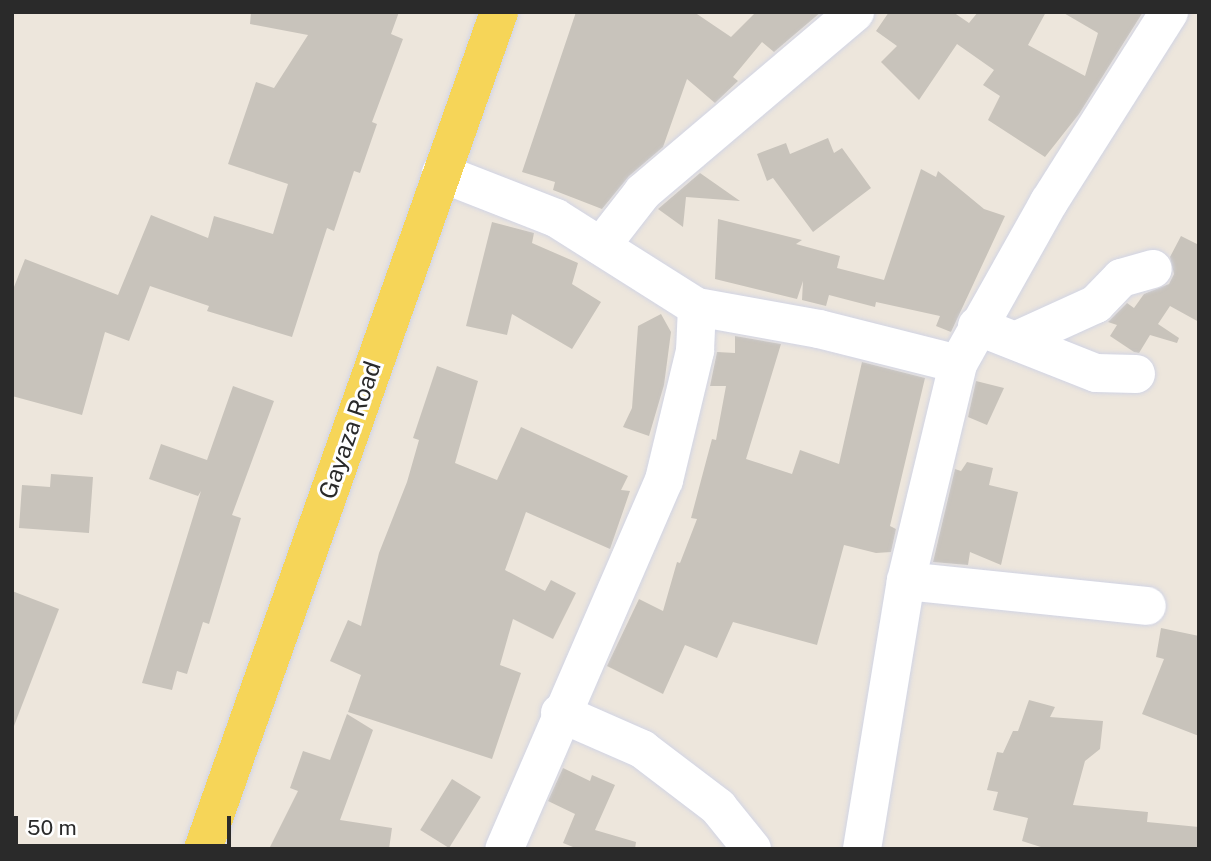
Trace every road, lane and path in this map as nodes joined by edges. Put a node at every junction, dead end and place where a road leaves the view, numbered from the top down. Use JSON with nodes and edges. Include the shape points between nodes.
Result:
{"nodes":[{"id":1,"x":499,"y":12,"type":"edge"},
{"id":2,"x":855,"y":12,"type":"edge"},
{"id":3,"x":1169,"y":12,"type":"edge"},
{"id":4,"x":441,"y":173,"type":"junction"},
{"id":5,"x":601,"y":246,"type":"junction"},
{"id":6,"x":1153,"y":269,"type":"dead end"},
{"id":7,"x":697,"y":307,"type":"junction"},
{"id":8,"x":977,"y":326,"type":"junction"},
{"id":9,"x":1017,"y":340,"type":"junction"},
{"id":10,"x":958,"y":364,"type":"junction"},
{"id":11,"x":1136,"y":374,"type":"dead end"},
{"id":12,"x":906,"y":580,"type":"junction"},
{"id":13,"x":1147,"y":606,"type":"dead end"},
{"id":14,"x":560,"y":713,"type":"junction"},
{"id":15,"x":203,"y":849,"type":"edge"},
{"id":16,"x":504,"y":849,"type":"edge"},
{"id":17,"x":751,"y":849,"type":"edge"},
{"id":18,"x":862,"y":849,"type":"edge"}],
"edges":[{"from":1,"to":4,"type":"main road","name":"Gayaza Road"},
{"from":2,"to":5,"type":"street","via":[[643,192]]},
{"from":3,"to":8,"type":"street"},
{"from":4,"to":5,"type":"street","via":[[556,218]]},
{"from":4,"to":15,"type":"main road","name":"Gayaza Road"},
{"from":5,"to":7,"type":"street"},
{"from":6,"to":9,"type":"street","via":[[1121,278],[1096,304]]},
{"from":7,"to":10,"type":"street","via":[[819,330]]},
{"from":7,"to":14,"type":"street","via":[[695,351],[664,480]]},
{"from":8,"to":9,"type":"street"},
{"from":8,"to":10,"type":"street"},
{"from":9,"to":11,"type":"street","via":[[1096,373]]},
{"from":10,"to":12,"type":"street"},
{"from":12,"to":13,"type":"street"},
{"from":12,"to":18,"type":"street"},
{"from":14,"to":16,"type":"street"},
{"from":14,"to":17,"type":"street","via":[[642,749],[718,807]]}]}
